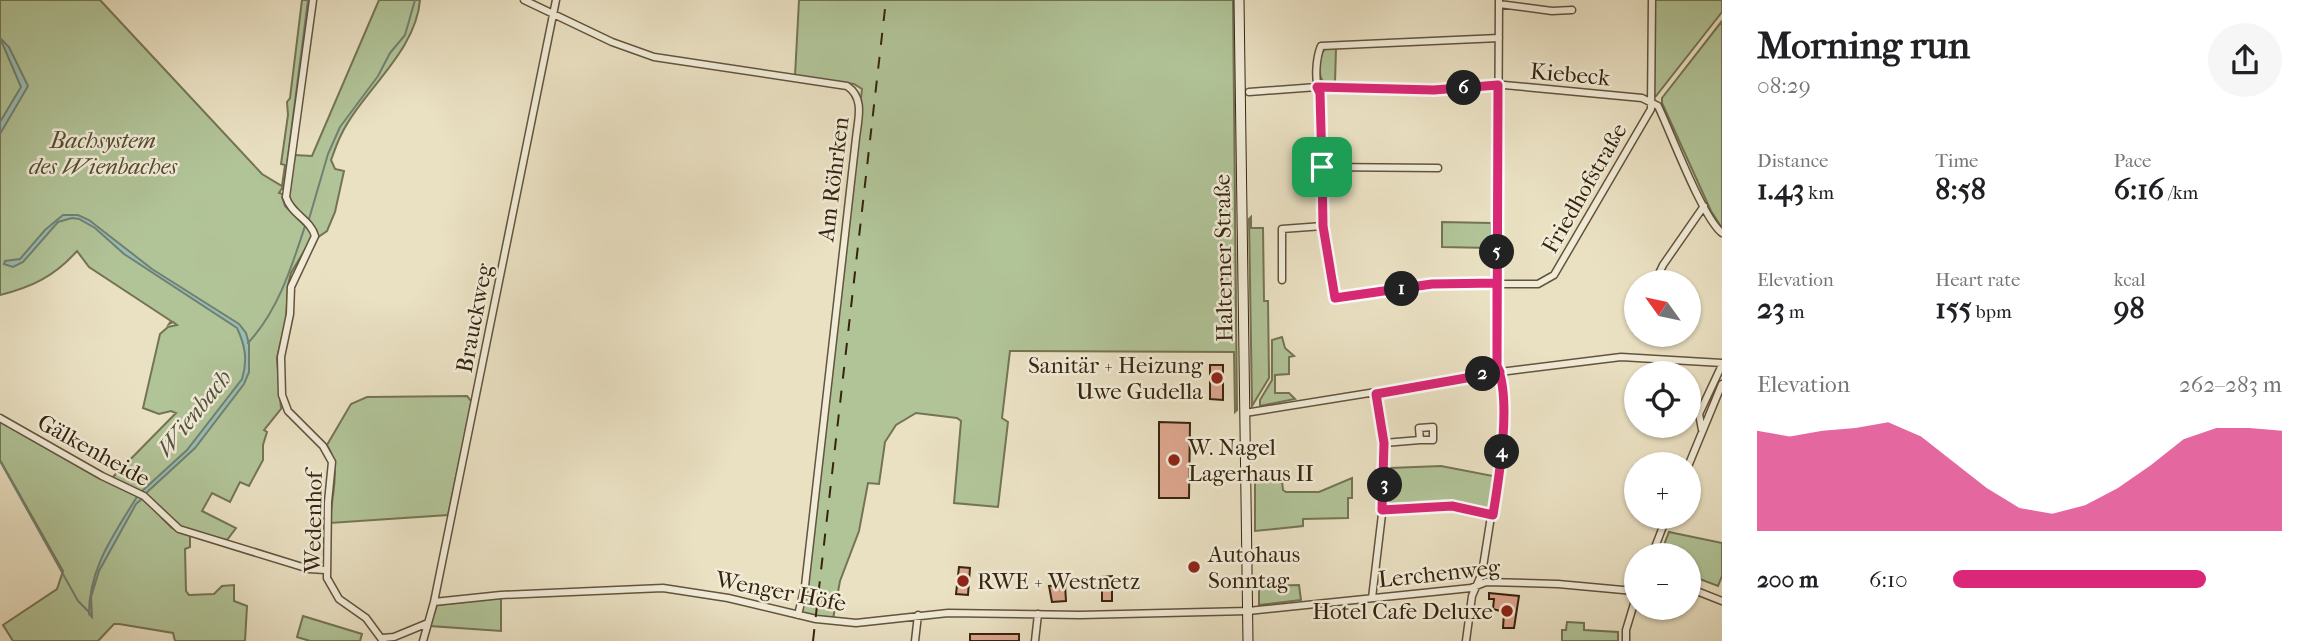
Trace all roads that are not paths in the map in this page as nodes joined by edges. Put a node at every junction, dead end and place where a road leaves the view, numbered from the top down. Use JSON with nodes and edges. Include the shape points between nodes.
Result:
{"nodes":[{"id":1,"x":313,"y":0,"type":"edge"},
{"id":2,"x":524,"y":0,"type":"edge"},
{"id":3,"x":555,"y":0,"type":"edge"},
{"id":4,"x":1239,"y":0,"type":"edge"},
{"id":5,"x":1652,"y":0,"type":"edge"},
{"id":6,"x":1499,"y":2,"type":"edge"},
{"id":7,"x":1572,"y":10,"type":"dead end"},
{"id":8,"x":552,"y":15,"type":"junction"},
{"id":9,"x":1499,"y":38,"type":"junction"},
{"id":10,"x":1498,"y":85,"type":"junction"},
{"id":11,"x":1317,"y":87,"type":"junction"},
{"id":12,"x":1249,"y":92,"type":"dead end"},
{"id":13,"x":1651,"y":103,"type":"junction"},
{"id":14,"x":1322,"y":167,"type":"junction"},
{"id":15,"x":1438,"y":168,"type":"dead end"},
{"id":16,"x":1704,"y":206,"type":"junction"},
{"id":17,"x":1323,"y":226,"type":"junction"},
{"id":18,"x":1722,"y":233,"type":"edge"},
{"id":19,"x":1661,"y":270,"type":"edge"},
{"id":20,"x":1282,"y":280,"type":"dead end"},
{"id":21,"x":1497,"y":283,"type":"junction"},
{"id":22,"x":1722,"y":364,"type":"edge"},
{"id":23,"x":1500,"y":372,"type":"junction"},
{"id":24,"x":1722,"y":384,"type":"edge"},
{"id":25,"x":1376,"y":394,"type":"junction"},
{"id":26,"x":1245,"y":413,"type":"junction"},
{"id":27,"x":0,"y":418,"type":"edge"},
{"id":28,"x":1702,"y":430,"type":"junction"},
{"id":29,"x":1420,"y":440,"type":"dead end"},
{"id":30,"x":1384,"y":443,"type":"junction"},
{"id":31,"x":1694,"y":452,"type":"edge"},
{"id":32,"x":1382,"y":510,"type":"junction"},
{"id":33,"x":1493,"y":515,"type":"junction"},
{"id":34,"x":326,"y":570,"type":"junction"},
{"id":35,"x":1479,"y":584,"type":"junction"},
{"id":36,"x":1624,"y":593,"type":"edge"},
{"id":37,"x":1701,"y":593,"type":"edge"},
{"id":38,"x":1371,"y":598,"type":"junction"},
{"id":39,"x":1722,"y":601,"type":"edge"},
{"id":40,"x":434,"y":602,"type":"junction"},
{"id":41,"x":1248,"y":611,"type":"junction"},
{"id":42,"x":1038,"y":614,"type":"junction"},
{"id":43,"x":797,"y":615,"type":"junction"},
{"id":44,"x":918,"y":615,"type":"junction"},
{"id":45,"x":1630,"y":620,"type":"edge"},
{"id":46,"x":428,"y":623,"type":"junction"},
{"id":47,"x":383,"y":640,"type":"edge"},
{"id":48,"x":423,"y":641,"type":"edge"},
{"id":49,"x":915,"y":641,"type":"edge"},
{"id":50,"x":1035,"y":641,"type":"edge"},
{"id":51,"x":1248,"y":641,"type":"edge"},
{"id":52,"x":1465,"y":641,"type":"edge"},
{"id":53,"x":1626,"y":641,"type":"edge"}],
"edges":[{"from":1,"to":34,"type":"street","name":"Wedenhof","via":[[286,197],[315,236],[291,287],[281,376],[287,409],[332,462]]},
{"from":2,"to":8,"type":"street","name":"Am Röhrken"},
{"from":3,"to":8,"type":"street","name":"Brauckweg"},
{"from":4,"to":26,"type":"main road","name":"Halterner Straße"},
{"from":5,"to":13,"type":"street"},
{"from":6,"to":7,"type":"street"},
{"from":6,"to":9,"type":"street"},
{"from":8,"to":40,"type":"street","name":"Brauckweg"},
{"from":8,"to":43,"type":"street","name":"Am Röhrken","via":[[654,57],[847,86],[857,96],[820,460],[805,586]]},
{"from":9,"to":10,"type":"street"},
{"from":9,"to":11,"type":"street","via":[[1321,46]]},
{"from":10,"to":11,"type":"street","name":"Kiebeck","via":[[1434,90]]},
{"from":10,"to":13,"type":"street","name":"Kiebeck","via":[[1642,98]]},
{"from":10,"to":21,"type":"street"},
{"from":11,"to":12,"type":"street","name":"Kiebeck"},
{"from":11,"to":14,"type":"street"},
{"from":13,"to":16,"type":"street","via":[[1658,106]]},
{"from":13,"to":21,"type":"street","name":"Friedhofstraße","via":[[1554,275],[1538,284]]},
{"from":14,"to":15,"type":"street"},
{"from":14,"to":17,"type":"street"},
{"from":16,"to":18,"type":"street"},
{"from":16,"to":19,"type":"street"},
{"from":17,"to":20,"type":"street","via":[[1282,229]]},
{"from":17,"to":21,"type":"street","name":"Friedhofstraße","via":[[1335,298],[1432,284]]},
{"from":21,"to":23,"type":"street"},
{"from":22,"to":23,"type":"street","via":[[1621,357]]},
{"from":22,"to":28,"type":"street","via":[[1699,414]]},
{"from":23,"to":25,"type":"street"},
{"from":23,"to":33,"type":"street","via":[[1502,447]]},
{"from":24,"to":28,"type":"street"},
{"from":25,"to":26,"type":"street"},
{"from":25,"to":30,"type":"street"},
{"from":26,"to":41,"type":"main road","name":"Halterner Straße"},
{"from":27,"to":34,"type":"street","name":"Gälkenheide","via":[[137,492],[184,531],[309,569]]},
{"from":28,"to":31,"type":"street"},
{"from":29,"to":30,"type":"street"},
{"from":30,"to":32,"type":"street"},
{"from":32,"to":33,"type":"street","via":[[1452,506]]},
{"from":32,"to":38,"type":"street"},
{"from":33,"to":35,"type":"street"},
{"from":34,"to":47,"type":"street","name":"Wedenhof","via":[[339,599],[366,618]]},
{"from":35,"to":36,"type":"street","name":"Lerchenweg","via":[[1558,584]]},
{"from":35,"to":38,"type":"street","name":"Lerchenweg"},
{"from":35,"to":52,"type":"street","via":[[1472,596]]},
{"from":37,"to":39,"type":"street"},
{"from":38,"to":41,"type":"street","name":"Lerchenweg"},
{"from":40,"to":43,"type":"street","name":"Wenger Höfe","via":[[663,588]]},
{"from":40,"to":46,"type":"street","name":"Brauckweg"},
{"from":41,"to":42,"type":"street","name":"Wenger Höfe"},
{"from":41,"to":51,"type":"main road","name":"Halterner Straße"},
{"from":42,"to":44,"type":"street","name":"Wenger Höfe"},
{"from":42,"to":50,"type":"street"},
{"from":43,"to":44,"type":"street","name":"Wenger Höfe","via":[[856,623]]},
{"from":44,"to":49,"type":"street"},
{"from":45,"to":53,"type":"street"},
{"from":46,"to":47,"type":"street","name":"Wedenhof"},
{"from":46,"to":48,"type":"street","name":"Brauckweg"}]}
